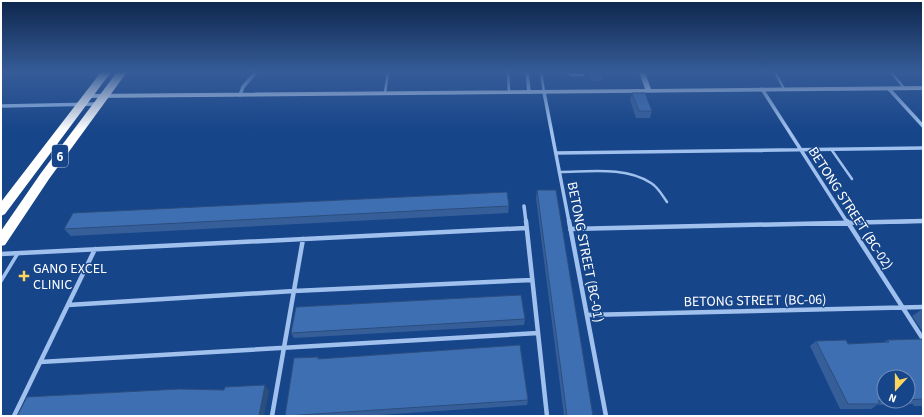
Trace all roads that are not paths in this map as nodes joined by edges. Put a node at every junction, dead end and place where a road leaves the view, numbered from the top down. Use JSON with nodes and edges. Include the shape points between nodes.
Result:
{"nodes":[{"id":1,"x":91,"y":91,"type":"edge"},
{"id":2,"x":107,"y":91,"type":"edge"},
{"id":3,"x":241,"y":91,"type":"edge"},
{"id":4,"x":572,"y":91,"type":"edge"},
{"id":5,"x":764,"y":91,"type":"edge"},
{"id":6,"x":891,"y":91,"type":"edge"},
{"id":7,"x":509,"y":92,"type":"joint"},
{"id":8,"x":529,"y":92,"type":"joint"},
{"id":9,"x":544,"y":92,"type":"junction"},
{"id":10,"x":385,"y":93,"type":"joint"},
{"id":11,"x":240,"y":95,"type":"junction"},
{"id":12,"x":84,"y":100,"type":"junction"},
{"id":13,"x":101,"y":100,"type":"junction"},
{"id":14,"x":1,"y":106,"type":"edge"},
{"id":15,"x":923,"y":126,"type":"edge"},
{"id":16,"x":923,"y":148,"type":"edge"},
{"id":17,"x":800,"y":149,"type":"junction"},
{"id":18,"x":831,"y":149,"type":"junction"},
{"id":19,"x":556,"y":152,"type":"junction"},
{"id":20,"x":559,"y":172,"type":"junction"},
{"id":21,"x":852,"y":179,"type":"dead end"},
{"id":22,"x":667,"y":202,"type":"dead end"},
{"id":23,"x":524,"y":206,"type":"dead end"},
{"id":24,"x":1,"y":211,"type":"edge"},
{"id":25,"x":923,"y":221,"type":"edge"},
{"id":26,"x":847,"y":223,"type":"junction"},
{"id":27,"x":526,"y":228,"type":"junction"},
{"id":28,"x":570,"y":228,"type":"junction"},
{"id":29,"x":303,"y":239,"type":"junction"},
{"id":30,"x":1,"y":241,"type":"edge"},
{"id":31,"x":95,"y":249,"type":"junction"},
{"id":32,"x":18,"y":253,"type":"junction"},
{"id":33,"x":1,"y":254,"type":"edge"},
{"id":34,"x":532,"y":280,"type":"junction"},
{"id":35,"x":1,"y":281,"type":"edge"},
{"id":36,"x":294,"y":291,"type":"junction"},
{"id":37,"x":68,"y":305,"type":"junction"},
{"id":38,"x":923,"y":307,"type":"edge"},
{"id":39,"x":902,"y":308,"type":"junction"},
{"id":40,"x":587,"y":315,"type":"junction"},
{"id":41,"x":538,"y":333,"type":"junction"},
{"id":42,"x":923,"y":339,"type":"edge"},
{"id":43,"x":284,"y":347,"type":"junction"},
{"id":44,"x":40,"y":362,"type":"junction"},
{"id":45,"x":14,"y":416,"type":"edge"},
{"id":46,"x":272,"y":416,"type":"edge"},
{"id":47,"x":547,"y":416,"type":"edge"},
{"id":48,"x":606,"y":416,"type":"edge"}],
"edges":[{"from":1,"to":12,"type":"highway","number":"6"},
{"from":2,"to":13,"type":"highway","number":"6"},
{"from":3,"to":11,"type":"street"},
{"from":4,"to":9,"type":"main road"},
{"from":5,"to":17,"type":"street","name":"BETONG STREET (BC-02)"},
{"from":6,"to":15,"type":"street"},
{"from":7,"to":8,"type":"main road"},
{"from":7,"to":10,"type":"main road"},
{"from":8,"to":9,"type":"main road"},
{"from":9,"to":19,"type":"street","name":"BETONG STREET (BC-01)"},
{"from":10,"to":11,"type":"main road"},
{"from":11,"to":13,"type":"main road"},
{"from":12,"to":13,"type":"main road"},
{"from":12,"to":13,"type":"street"},
{"from":12,"to":14,"type":"street"},
{"from":12,"to":24,"type":"highway","number":"6"},
{"from":13,"to":30,"type":"highway","number":"6"},
{"from":16,"to":18,"type":"street"},
{"from":17,"to":18,"type":"street"},
{"from":17,"to":19,"type":"street"},
{"from":17,"to":26,"type":"street","name":"BETONG STREET (BC-02)"},
{"from":18,"to":21,"type":"lane"},
{"from":19,"to":20,"type":"street","name":"BETONG STREET (BC-01)"},
{"from":20,"to":22,"type":"lane","via":[[638,176],[656,188]]},
{"from":20,"to":28,"type":"street","name":"BETONG STREET (BC-01)"},
{"from":23,"to":27,"type":"street"},
{"from":25,"to":26,"type":"street"},
{"from":26,"to":28,"type":"street"},
{"from":26,"to":39,"type":"street","name":"BETONG STREET (BC-02)"},
{"from":27,"to":29,"type":"street"},
{"from":27,"to":34,"type":"street"},
{"from":28,"to":40,"type":"street","name":"BETONG STREET (BC-01)"},
{"from":29,"to":31,"type":"street"},
{"from":29,"to":36,"type":"street"},
{"from":31,"to":32,"type":"street"},
{"from":31,"to":37,"type":"street"},
{"from":32,"to":33,"type":"street"},
{"from":32,"to":35,"type":"lane"},
{"from":34,"to":36,"type":"street"},
{"from":34,"to":41,"type":"street"},
{"from":36,"to":37,"type":"street"},
{"from":36,"to":43,"type":"street"},
{"from":37,"to":44,"type":"street"},
{"from":38,"to":39,"type":"street","name":"BETONG STREET (BC-06)"},
{"from":39,"to":40,"type":"street","name":"BETONG STREET (BC-06)"},
{"from":39,"to":42,"type":"street","name":"BETONG STREET (BC-02)"},
{"from":40,"to":48,"type":"street","name":"BETONG STREET (BC-01)"},
{"from":41,"to":43,"type":"street"},
{"from":41,"to":47,"type":"street"},
{"from":43,"to":44,"type":"street"},
{"from":43,"to":46,"type":"street"},
{"from":44,"to":45,"type":"street"}]}
